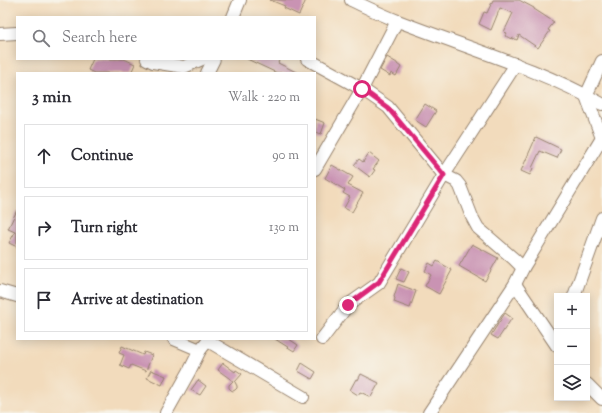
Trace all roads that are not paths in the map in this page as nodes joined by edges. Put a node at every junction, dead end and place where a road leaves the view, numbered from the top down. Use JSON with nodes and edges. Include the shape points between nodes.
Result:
{"nodes":[{"id":1,"x":240,"y":0,"type":"edge"},
{"id":2,"x":351,"y":0,"type":"edge"},
{"id":3,"x":233,"y":16,"type":"edge"},
{"id":4,"x":397,"y":21,"type":"junction"},
{"id":5,"x":16,"y":33,"type":"edge"},
{"id":6,"x":0,"y":34,"type":"edge"},
{"id":7,"x":149,"y":60,"type":"edge"},
{"id":8,"x":199,"y":60,"type":"edge"},
{"id":9,"x":214,"y":60,"type":"edge"},
{"id":10,"x":309,"y":60,"type":"edge"},
{"id":11,"x":602,"y":62,"type":"edge"},
{"id":12,"x":516,"y":64,"type":"junction"},
{"id":13,"x":208,"y":72,"type":"edge"},
{"id":14,"x":362,"y":89,"type":"junction"},
{"id":15,"x":586,"y":96,"type":"junction"},
{"id":16,"x":602,"y":104,"type":"edge"},
{"id":17,"x":602,"y":138,"type":"edge"},
{"id":18,"x":316,"y":167,"type":"edge"},
{"id":19,"x":444,"y":175,"type":"junction"},
{"id":20,"x":602,"y":218,"type":"edge"},
{"id":21,"x":523,"y":268,"type":"junction"},
{"id":22,"x":515,"y":284,"type":"junction"},
{"id":23,"x":0,"y":291,"type":"edge"},
{"id":24,"x":575,"y":293,"type":"edge"},
{"id":25,"x":16,"y":296,"type":"edge"},
{"id":26,"x":322,"y":339,"type":"dead end"},
{"id":27,"x":182,"y":340,"type":"edge"},
{"id":28,"x":554,"y":340,"type":"edge"},
{"id":29,"x":206,"y":343,"type":"edge"},
{"id":30,"x":590,"y":387,"type":"edge"},
{"id":31,"x":303,"y":397,"type":"dead end"},
{"id":32,"x":602,"y":399,"type":"edge"},
{"id":33,"x":166,"y":413,"type":"edge"},
{"id":34,"x":429,"y":413,"type":"edge"}],
"edges":[{"from":1,"to":3,"type":"street"},
{"from":2,"to":4,"type":"street"},
{"from":4,"to":12,"type":"street"},
{"from":4,"to":14,"type":"street"},
{"from":5,"to":6,"type":"street"},
{"from":7,"to":8,"type":"street","via":[[184,66]]},
{"from":9,"to":13,"type":"street"},
{"from":10,"to":14,"type":"street"},
{"from":11,"to":15,"type":"street"},
{"from":12,"to":15,"type":"street"},
{"from":12,"to":19,"type":"street"},
{"from":14,"to":18,"type":"street"},
{"from":14,"to":19,"type":"street","via":[[388,108]]},
{"from":15,"to":16,"type":"street"},
{"from":15,"to":17,"type":"street"},
{"from":17,"to":21,"type":"street"},
{"from":19,"to":21,"type":"street","via":[[460,186],[478,228]]},
{"from":19,"to":26,"type":"street","via":[[379,282],[348,305]]},
{"from":20,"to":24,"type":"street"},
{"from":21,"to":22,"type":"street"},
{"from":22,"to":28,"type":"street"},
{"from":22,"to":34,"type":"street"},
{"from":23,"to":25,"type":"street"},
{"from":27,"to":29,"type":"street"},
{"from":29,"to":31,"type":"street"},
{"from":29,"to":33,"type":"street"},
{"from":30,"to":32,"type":"street"}]}
